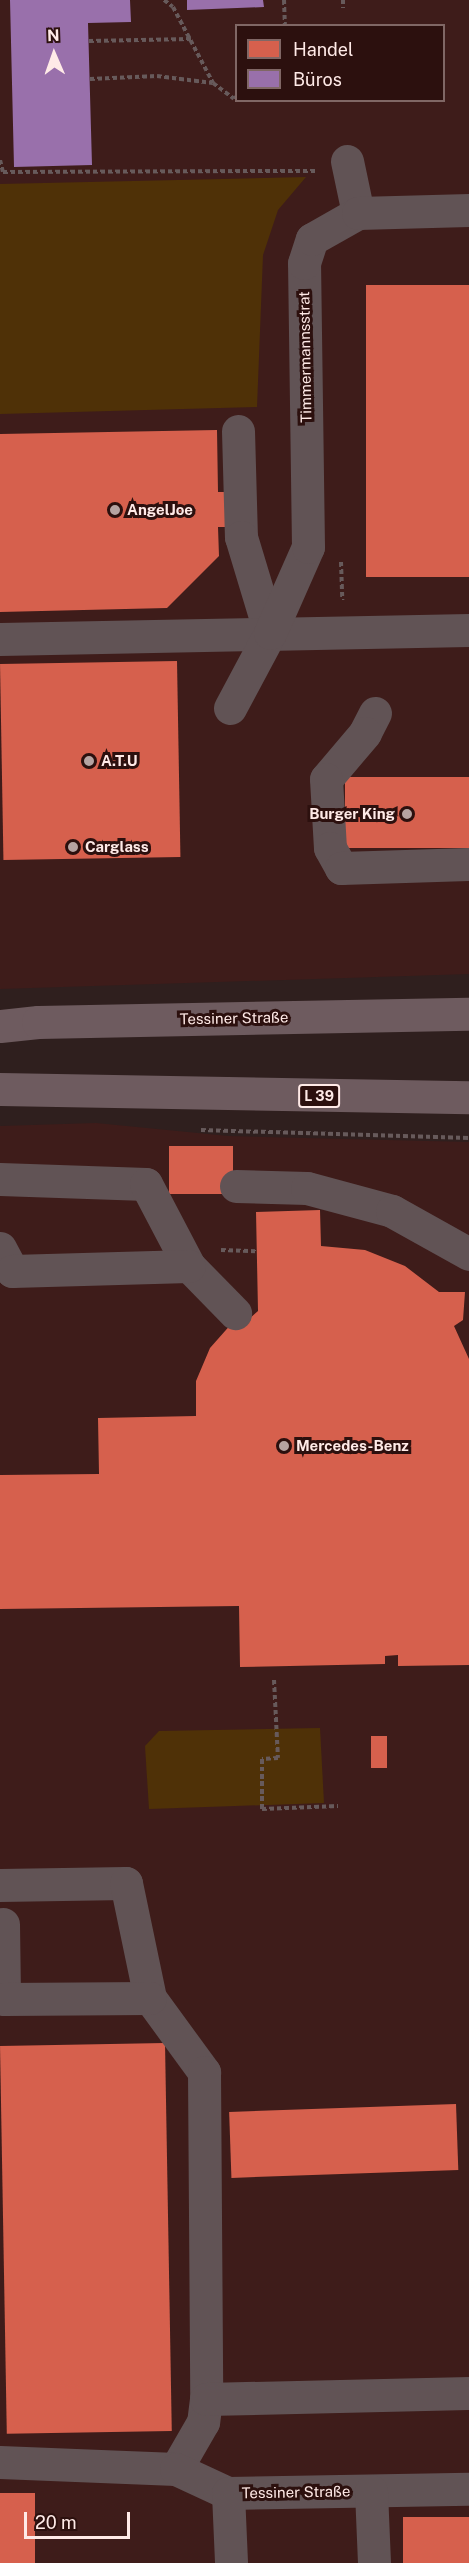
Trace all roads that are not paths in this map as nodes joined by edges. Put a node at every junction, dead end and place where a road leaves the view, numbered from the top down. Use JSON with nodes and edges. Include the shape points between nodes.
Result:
{"nodes":[{"id":1,"x":348,"y":166,"type":"road end"},
{"id":2,"x":469,"y":210,"type":"edge"},
{"id":3,"x":358,"y":213,"type":"junction"},
{"id":4,"x":238,"y":431,"type":"dead end"},
{"id":5,"x":469,"y":630,"type":"edge"},
{"id":6,"x":270,"y":633,"type":"junction"},
{"id":7,"x":0,"y":639,"type":"edge"},
{"id":8,"x":230,"y":708,"type":"dead end"},
{"id":9,"x":375,"y":712,"type":"dead end"},
{"id":10,"x":469,"y":864,"type":"edge"},
{"id":11,"x":469,"y":1014,"type":"edge"},
{"id":12,"x":0,"y":1026,"type":"edge"},
{"id":13,"x":0,"y":1089,"type":"edge"},
{"id":14,"x":469,"y":1097,"type":"edge"},
{"id":15,"x":0,"y":1179,"type":"edge"},
{"id":16,"x":236,"y":1186,"type":"dead end"},
{"id":17,"x":0,"y":1248,"type":"edge"},
{"id":18,"x":469,"y":1254,"type":"edge"},
{"id":19,"x":189,"y":1266,"type":"junction"},
{"id":20,"x":235,"y":1312,"type":"dead end"},
{"id":21,"x":0,"y":1885,"type":"edge"},
{"id":22,"x":3,"y":1924,"type":"dead end"},
{"id":23,"x":150,"y":1998,"type":"junction"},
{"id":24,"x":469,"y":2393,"type":"edge"},
{"id":25,"x":206,"y":2399,"type":"junction"},
{"id":26,"x":0,"y":2462,"type":"edge"},
{"id":27,"x":176,"y":2469,"type":"junction"},
{"id":28,"x":469,"y":2489,"type":"edge"},
{"id":29,"x":371,"y":2491,"type":"junction"},
{"id":30,"x":228,"y":2493,"type":"junction"},
{"id":31,"x":231,"y":2563,"type":"edge"},
{"id":32,"x":374,"y":2563,"type":"edge"}],
"edges":[{"from":1,"to":3,"type":"street"},
{"from":2,"to":3,"type":"street","name":"Timmermannsstrat"},
{"from":3,"to":6,"type":"street","name":"Timmermannsstrat","via":[[312,238],[304,262],[308,547]]},
{"from":4,"to":6,"type":"street","via":[[241,537]]},
{"from":5,"to":6,"type":"street"},
{"from":6,"to":7,"type":"street"},
{"from":6,"to":8,"type":"street","name":"Timmermannsstrat"},
{"from":9,"to":10,"type":"street","via":[[365,733],[326,779],[330,848],[341,868]]},
{"from":11,"to":12,"type":"main road","name":"Tessiner Straße","via":[[49,1021]]},
{"from":13,"to":14,"type":"main road","number":"L 39"},
{"from":15,"to":19,"type":"street","via":[[146,1184]]},
{"from":16,"to":18,"type":"street","via":[[307,1188],[392,1211]]},
{"from":17,"to":19,"type":"street","via":[[12,1271]]},
{"from":19,"to":20,"type":"street"},
{"from":21,"to":23,"type":"street","via":[[126,1883]]},
{"from":22,"to":23,"type":"street","via":[[4,1999]]},
{"from":23,"to":25,"type":"street","via":[[204,2072]]},
{"from":24,"to":25,"type":"street"},
{"from":25,"to":27,"type":"street","via":[[203,2422]]},
{"from":26,"to":27,"type":"street","name":"Tessiner Straße"},
{"from":27,"to":30,"type":"street","name":"Tessiner Straße"},
{"from":28,"to":29,"type":"street","name":"Tessiner Straße"},
{"from":29,"to":30,"type":"street","name":"Tessiner Straße"},
{"from":29,"to":32,"type":"street"},
{"from":30,"to":31,"type":"street"}]}
